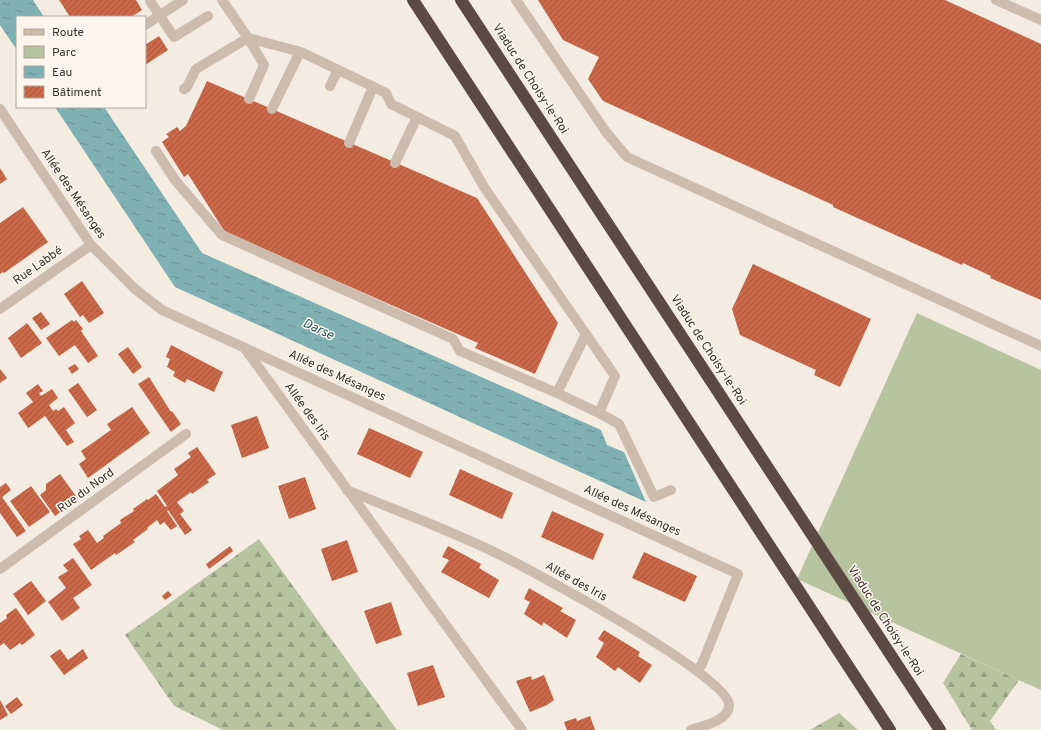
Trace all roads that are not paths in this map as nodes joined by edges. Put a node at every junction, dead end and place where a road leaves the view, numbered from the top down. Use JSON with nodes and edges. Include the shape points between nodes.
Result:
{"nodes":[{"id":1,"x":183,"y":0,"type":"edge"},
{"id":2,"x":222,"y":0,"type":"edge"},
{"id":3,"x":413,"y":0,"type":"edge"},
{"id":4,"x":461,"y":0,"type":"edge"},
{"id":5,"x":516,"y":0,"type":"edge"},
{"id":6,"x":996,"y":0,"type":"edge"},
{"id":7,"x":150,"y":1,"type":"edge"},
{"id":8,"x":160,"y":15,"type":"junction"},
{"id":9,"x":208,"y":16,"type":"dead end"},
{"id":10,"x":1041,"y":20,"type":"edge"},
{"id":11,"x":146,"y":24,"type":"edge"},
{"id":12,"x":248,"y":38,"type":"junction"},
{"id":13,"x":300,"y":52,"type":"junction"},
{"id":14,"x":338,"y":70,"type":"junction"},
{"id":15,"x":330,"y":86,"type":"dead end"},
{"id":16,"x":373,"y":87,"type":"junction"},
{"id":17,"x":184,"y":89,"type":"dead end"},
{"id":18,"x":249,"y":99,"type":"dead end"},
{"id":19,"x":0,"y":109,"type":"edge"},
{"id":20,"x":272,"y":109,"type":"dead end"},
{"id":21,"x":417,"y":117,"type":"junction"},
{"id":22,"x":349,"y":143,"type":"dead end"},
{"id":23,"x":156,"y":151,"type":"dead end"},
{"id":24,"x":395,"y":163,"type":"dead end"},
{"id":25,"x":91,"y":245,"type":"junction"},
{"id":26,"x":0,"y":309,"type":"edge"},
{"id":27,"x":586,"y":334,"type":"junction"},
{"id":28,"x":1041,"y":346,"type":"edge"},
{"id":29,"x":245,"y":348,"type":"junction"},
{"id":30,"x":557,"y":393,"type":"junction"},
{"id":31,"x":599,"y":413,"type":"junction"},
{"id":32,"x":186,"y":434,"type":"dead end"},
{"id":33,"x":347,"y":490,"type":"junction"},
{"id":34,"x":671,"y":490,"type":"dead end"},
{"id":35,"x":0,"y":569,"type":"edge"},
{"id":36,"x":697,"y":671,"type":"junction"},
{"id":37,"x":522,"y":730,"type":"edge"},
{"id":38,"x":691,"y":730,"type":"edge"},
{"id":39,"x":890,"y":730,"type":"edge"},
{"id":40,"x":940,"y":730,"type":"edge"}],
"edges":[{"from":1,"to":8,"type":"street"},
{"from":2,"to":12,"type":"street"},
{"from":3,"to":39,"type":"highway"},
{"from":4,"to":40,"type":"highway","name":"Viaduc de Choisy-le-Roi"},
{"from":5,"to":28,"type":"street","via":[[606,132],[627,157]]},
{"from":6,"to":10,"type":"street"},
{"from":7,"to":8,"type":"street"},
{"from":8,"to":9,"type":"street","via":[[174,37]]},
{"from":8,"to":11,"type":"street"},
{"from":12,"to":13,"type":"street"},
{"from":12,"to":17,"type":"street","via":[[196,69]]},
{"from":12,"to":18,"type":"street","via":[[264,65]]},
{"from":13,"to":14,"type":"street"},
{"from":13,"to":20,"type":"street"},
{"from":14,"to":15,"type":"street"},
{"from":14,"to":16,"type":"street"},
{"from":16,"to":21,"type":"street","via":[[386,93],[391,104]]},
{"from":16,"to":22,"type":"street"},
{"from":19,"to":25,"type":"street","name":"Allée des Mésanges"},
{"from":21,"to":24,"type":"street"},
{"from":21,"to":27,"type":"street","via":[[455,136],[484,187]]},
{"from":23,"to":30,"type":"street","via":[[175,180],[222,235],[453,339],[460,351]]},
{"from":25,"to":26,"type":"street","name":"Rue Labbé"},
{"from":25,"to":29,"type":"street","name":"Allée des Mésanges","via":[[134,289],[162,310]]},
{"from":27,"to":30,"type":"street"},
{"from":27,"to":31,"type":"street","via":[[615,376]]},
{"from":29,"to":33,"type":"street","name":"Allée des Iris"},
{"from":29,"to":36,"type":"street","name":"Allée des Mésanges","via":[[738,574]]},
{"from":30,"to":31,"type":"street"},
{"from":31,"to":34,"type":"street","via":[[619,424],[654,497]]},
{"from":32,"to":35,"type":"street","name":"Rue du Nord"},
{"from":33,"to":36,"type":"street","name":"Allée des Iris","via":[[492,551],[624,624]]},
{"from":33,"to":37,"type":"street","name":"Allée des Iris"},
{"from":36,"to":38,"type":"street","name":"Allée des Iris","via":[[721,690],[727,697],[729,706],[728,712],[714,722]]}]}
